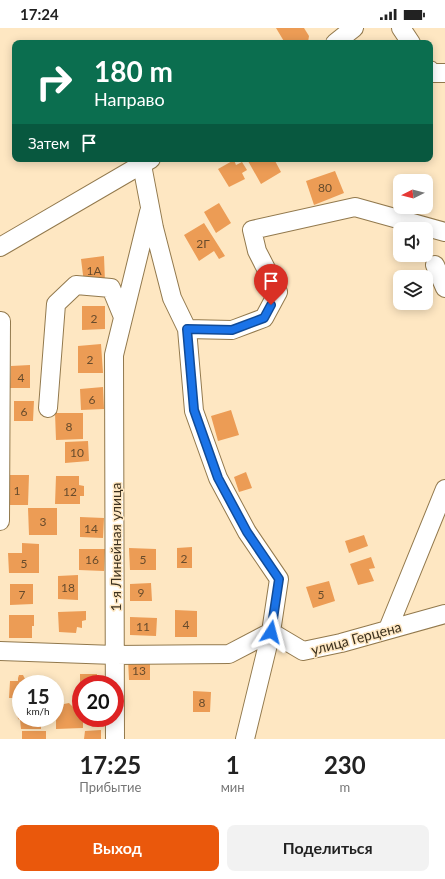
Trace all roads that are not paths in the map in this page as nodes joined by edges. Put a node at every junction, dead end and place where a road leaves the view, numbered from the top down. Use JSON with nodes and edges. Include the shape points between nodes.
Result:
{"nodes":[{"id":1,"x":354,"y":28,"type":"edge"},
{"id":2,"x":400,"y":28,"type":"edge"},
{"id":3,"x":339,"y":40,"type":"edge"},
{"id":4,"x":409,"y":40,"type":"edge"},
{"id":5,"x":433,"y":73,"type":"edge"},
{"id":6,"x":445,"y":73,"type":"edge"},
{"id":7,"x":147,"y":162,"type":"edge"},
{"id":8,"x":150,"y":206,"type":"junction"},
{"id":9,"x":445,"y":232,"type":"edge"},
{"id":10,"x":0,"y":247,"type":"edge"},
{"id":11,"x":441,"y":263,"type":"edge"},
{"id":12,"x":445,"y":288,"type":"edge"},
{"id":13,"x":123,"y":317,"type":"junction"},
{"id":14,"x":1,"y":321,"type":"dead end"},
{"id":15,"x":187,"y":329,"type":"junction"},
{"id":16,"x":48,"y":408,"type":"dead end"},
{"id":17,"x":445,"y":489,"type":"edge"},
{"id":18,"x":0,"y":521,"type":"edge"},
{"id":19,"x":445,"y":614,"type":"edge"},
{"id":20,"x":388,"y":630,"type":"junction"},
{"id":21,"x":271,"y":632,"type":"junction"},
{"id":22,"x":0,"y":651,"type":"edge"},
{"id":23,"x":115,"y":654,"type":"junction"},
{"id":24,"x":115,"y":739,"type":"edge"},
{"id":25,"x":245,"y":739,"type":"edge"}],
"edges":[{"from":1,"to":3,"type":"street"},
{"from":2,"to":4,"type":"street"},
{"from":5,"to":6,"type":"street"},
{"from":7,"to":8,"type":"street"},
{"from":7,"to":10,"type":"street"},
{"from":8,"to":13,"type":"street","name":"1-я Линейная улица"},
{"from":8,"to":15,"type":"street","via":[[172,298]]},
{"from":9,"to":15,"type":"street","via":[[355,207],[252,230],[257,251],[278,292],[264,318],[232,330]]},
{"from":11,"to":12,"type":"street"},
{"from":13,"to":16,"type":"street","via":[[111,288],[76,285],[56,304]]},
{"from":13,"to":23,"type":"street","name":"1-я Линейная улица","via":[[114,355]]},
{"from":14,"to":18,"type":"street"},
{"from":15,"to":21,"type":"street","via":[[194,410],[218,478],[247,532],[279,579]]},
{"from":17,"to":20,"type":"street"},
{"from":19,"to":20,"type":"street","name":"улица Герцена"},
{"from":20,"to":21,"type":"street","name":"улица Герцена","via":[[302,652]]},
{"from":21,"to":23,"type":"street","via":[[229,654]]},
{"from":21,"to":25,"type":"street"},
{"from":22,"to":23,"type":"street"},
{"from":23,"to":24,"type":"street","name":"1-я Линейная улица"}]}
